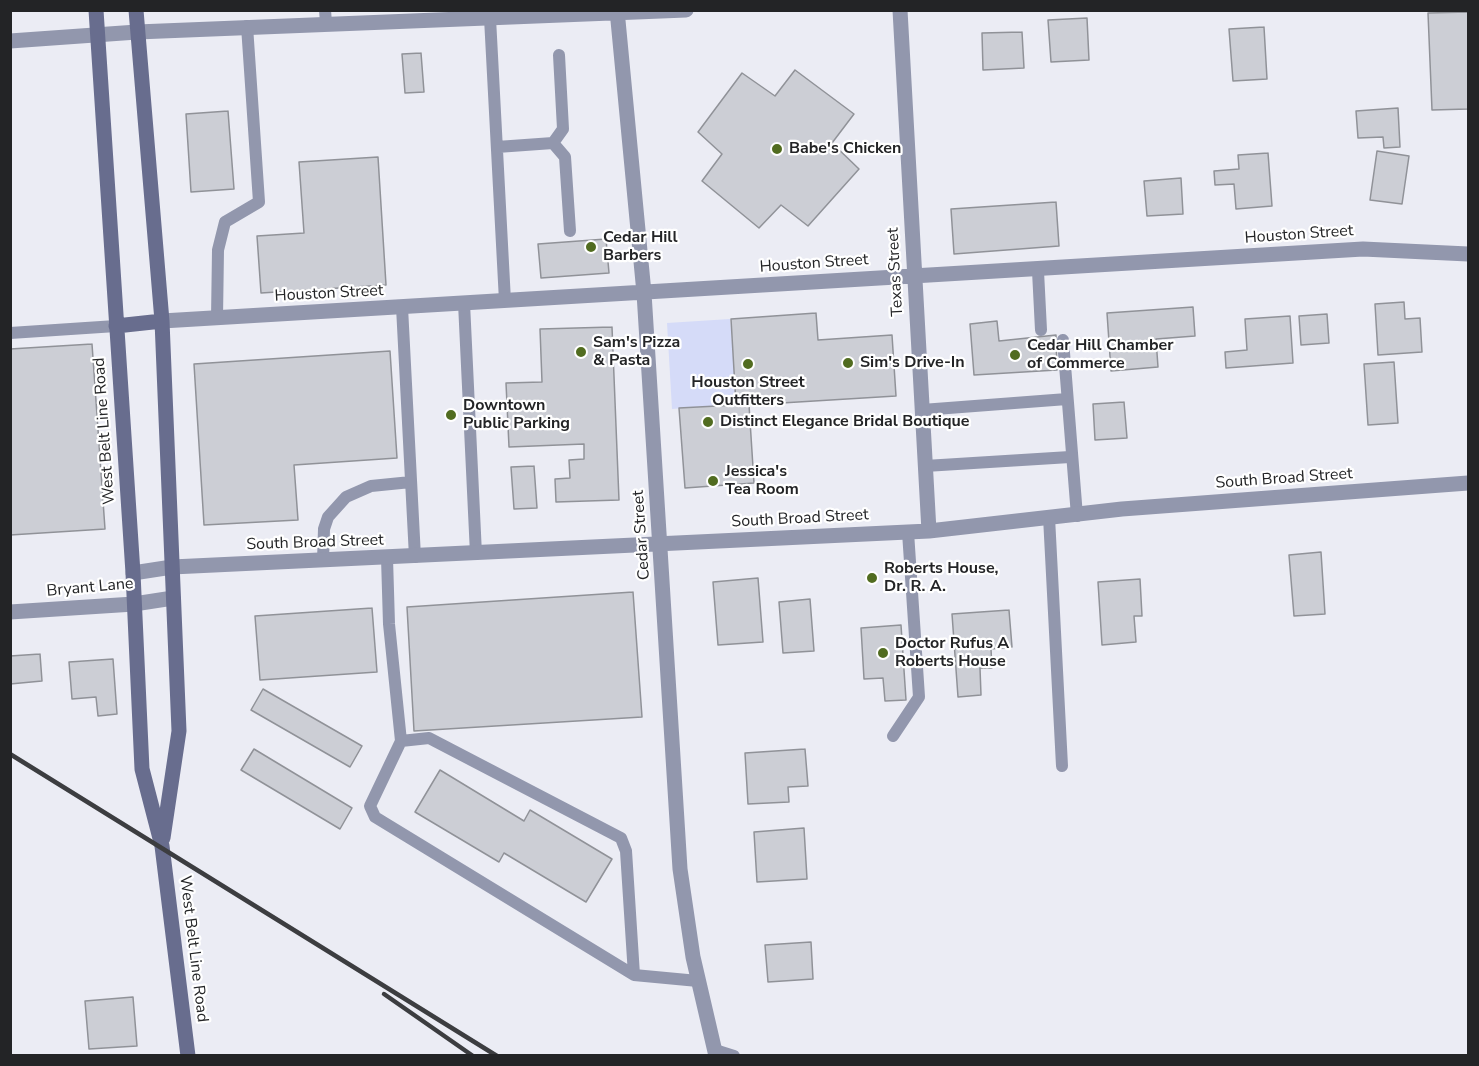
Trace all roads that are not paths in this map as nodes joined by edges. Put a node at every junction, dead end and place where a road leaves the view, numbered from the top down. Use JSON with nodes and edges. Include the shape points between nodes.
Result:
{"nodes":[{"id":1,"x":96,"y":10,"type":"edge"},
{"id":2,"x":136,"y":10,"type":"edge"},
{"id":3,"x":686,"y":10,"type":"edge"},
{"id":4,"x":900,"y":10,"type":"edge"},
{"id":5,"x":617,"y":13,"type":"edge"},
{"id":6,"x":325,"y":17,"type":"edge"},
{"id":7,"x":490,"y":18,"type":"junction"},
{"id":8,"x":247,"y":26,"type":"junction"},
{"id":9,"x":137,"y":32,"type":"junction"},
{"id":10,"x":97,"y":34,"type":"junction"},
{"id":11,"x":10,"y":41,"type":"edge"},
{"id":12,"x":559,"y":55,"type":"dead end"},
{"id":13,"x":553,"y":143,"type":"junction"},
{"id":14,"x":497,"y":147,"type":"junction"},
{"id":15,"x":570,"y":231,"type":"dead end"},
{"id":16,"x":1468,"y":254,"type":"edge"},
{"id":17,"x":1038,"y":271,"type":"junction"},
{"id":18,"x":914,"y":276,"type":"junction"},
{"id":19,"x":644,"y":293,"type":"junction"},
{"id":20,"x":505,"y":301,"type":"junction"},
{"id":21,"x":464,"y":303,"type":"junction"},
{"id":22,"x":402,"y":307,"type":"junction"},
{"id":23,"x":217,"y":318,"type":"junction"},
{"id":24,"x":162,"y":321,"type":"junction"},
{"id":25,"x":116,"y":326,"type":"junction"},
{"id":26,"x":1041,"y":330,"type":"dead end"},
{"id":27,"x":10,"y":333,"type":"edge"},
{"id":28,"x":1063,"y":340,"type":"dead end"},
{"id":29,"x":1067,"y":399,"type":"junction"},
{"id":30,"x":922,"y":410,"type":"junction"},
{"id":31,"x":1070,"y":457,"type":"junction"},
{"id":32,"x":925,"y":466,"type":"junction"},
{"id":33,"x":411,"y":482,"type":"junction"},
{"id":34,"x":1468,"y":483,"type":"edge"},
{"id":35,"x":1077,"y":516,"type":"junction"},
{"id":36,"x":1049,"y":517,"type":"junction"},
{"id":37,"x":929,"y":531,"type":"junction"},
{"id":38,"x":908,"y":532,"type":"junction"},
{"id":39,"x":660,"y":544,"type":"junction"},
{"id":40,"x":476,"y":554,"type":"junction"},
{"id":41,"x":415,"y":557,"type":"junction"},
{"id":42,"x":387,"y":558,"type":"junction"},
{"id":43,"x":323,"y":561,"type":"junction"},
{"id":44,"x":172,"y":567,"type":"junction"},
{"id":45,"x":133,"y":573,"type":"junction"},
{"id":46,"x":173,"y":598,"type":"junction"},
{"id":47,"x":134,"y":604,"type":"junction"},
{"id":48,"x":10,"y":612,"type":"edge"},
{"id":49,"x":893,"y":736,"type":"dead end"},
{"id":50,"x":402,"y":741,"type":"junction"},
{"id":51,"x":1062,"y":766,"type":"dead end"},
{"id":52,"x":162,"y":846,"type":"junction"},
{"id":53,"x":634,"y":975,"type":"junction"},
{"id":54,"x":698,"y":981,"type":"junction"},
{"id":55,"x":715,"y":1053,"type":"edge"},
{"id":56,"x":188,"y":1056,"type":"edge"},
{"id":57,"x":734,"y":1056,"type":"edge"}],
"edges":[{"from":1,"to":10,"type":"main road","name":"West Belt Line Road"},
{"from":2,"to":9,"type":"main road","name":"West Belt Line Road"},
{"from":3,"to":5,"type":"street"},
{"from":4,"to":18,"type":"street","name":"Texas Street"},
{"from":5,"to":7,"type":"street"},
{"from":5,"to":19,"type":"street","name":"Cedar Street"},
{"from":6,"to":7,"type":"street"},
{"from":6,"to":8,"type":"street"},
{"from":7,"to":14,"type":"lane"},
{"from":8,"to":9,"type":"street"},
{"from":8,"to":23,"type":"lane","via":[[259,202],[225,222],[218,250]]},
{"from":9,"to":10,"type":"street"},
{"from":9,"to":24,"type":"main road","name":"West Belt Line Road"},
{"from":10,"to":11,"type":"street"},
{"from":10,"to":25,"type":"main road","name":"West Belt Line Road"},
{"from":12,"to":13,"type":"lane","via":[[563,129]]},
{"from":13,"to":14,"type":"lane"},
{"from":13,"to":15,"type":"lane","via":[[565,157]]},
{"from":14,"to":20,"type":"lane"},
{"from":16,"to":17,"type":"street","name":"Houston Street","via":[[1363,249]]},
{"from":17,"to":18,"type":"street","name":"Houston Street"},
{"from":17,"to":26,"type":"lane"},
{"from":18,"to":19,"type":"street","name":"Houston Street"},
{"from":18,"to":30,"type":"street","name":"Texas Street"},
{"from":19,"to":20,"type":"street","name":"Houston Street"},
{"from":19,"to":39,"type":"street","name":"Cedar Street"},
{"from":20,"to":21,"type":"street","name":"Houston Street"},
{"from":21,"to":22,"type":"street","name":"Houston Street"},
{"from":21,"to":40,"type":"lane"},
{"from":22,"to":23,"type":"street","name":"Houston Street"},
{"from":22,"to":33,"type":"lane"},
{"from":23,"to":24,"type":"street","name":"Houston Street"},
{"from":24,"to":25,"type":"main road"},
{"from":24,"to":44,"type":"main road","name":"West Belt Line Road"},
{"from":25,"to":27,"type":"lane"},
{"from":25,"to":45,"type":"main road","name":"West Belt Line Road"},
{"from":28,"to":29,"type":"lane"},
{"from":29,"to":30,"type":"lane"},
{"from":29,"to":31,"type":"lane"},
{"from":30,"to":32,"type":"street","name":"Texas Street"},
{"from":31,"to":32,"type":"lane"},
{"from":31,"to":35,"type":"lane"},
{"from":32,"to":37,"type":"street","name":"Texas Street"},
{"from":33,"to":41,"type":"lane"},
{"from":33,"to":43,"type":"lane","via":[[371,486],[346,497],[328,517]]},
{"from":34,"to":35,"type":"street","name":"South Broad Street","via":[[1122,509]]},
{"from":35,"to":36,"type":"street","name":"South Broad Street"},
{"from":36,"to":37,"type":"street","name":"South Broad Street"},
{"from":36,"to":51,"type":"lane"},
{"from":37,"to":38,"type":"street","name":"South Broad Street"},
{"from":38,"to":39,"type":"street","name":"South Broad Street"},
{"from":38,"to":49,"type":"lane","via":[[919,697]]},
{"from":39,"to":40,"type":"street","name":"South Broad Street"},
{"from":39,"to":54,"type":"street","name":"Cedar Street","via":[[680,869]]},
{"from":40,"to":41,"type":"street","name":"South Broad Street"},
{"from":41,"to":42,"type":"street","name":"South Broad Street"},
{"from":42,"to":43,"type":"street","name":"South Broad Street"},
{"from":42,"to":50,"type":"lane","via":[[389,624]]},
{"from":43,"to":44,"type":"street","name":"South Broad Street"},
{"from":44,"to":45,"type":"street","name":"South Broad Street"},
{"from":44,"to":46,"type":"main road","name":"West Belt Line Road"},
{"from":45,"to":47,"type":"main road","name":"West Belt Line Road"},
{"from":46,"to":47,"type":"street","name":"Bryant Lane"},
{"from":46,"to":52,"type":"main road","name":"West Belt Line Road","via":[[179,731]]},
{"from":47,"to":48,"type":"street","name":"Bryant Lane"},
{"from":47,"to":52,"type":"main road","name":"West Belt Line Road","via":[[142,769]]},
{"from":50,"to":53,"type":"lane","via":[[429,738],[621,838],[626,851]]},
{"from":50,"to":53,"type":"lane","via":[[370,806],[375,817]]},
{"from":52,"to":56,"type":"main road","name":"West Belt Line Road"},
{"from":53,"to":54,"type":"lane"},
{"from":54,"to":55,"type":"street","name":"Cedar Street"},
{"from":55,"to":57,"type":"lane"}]}
